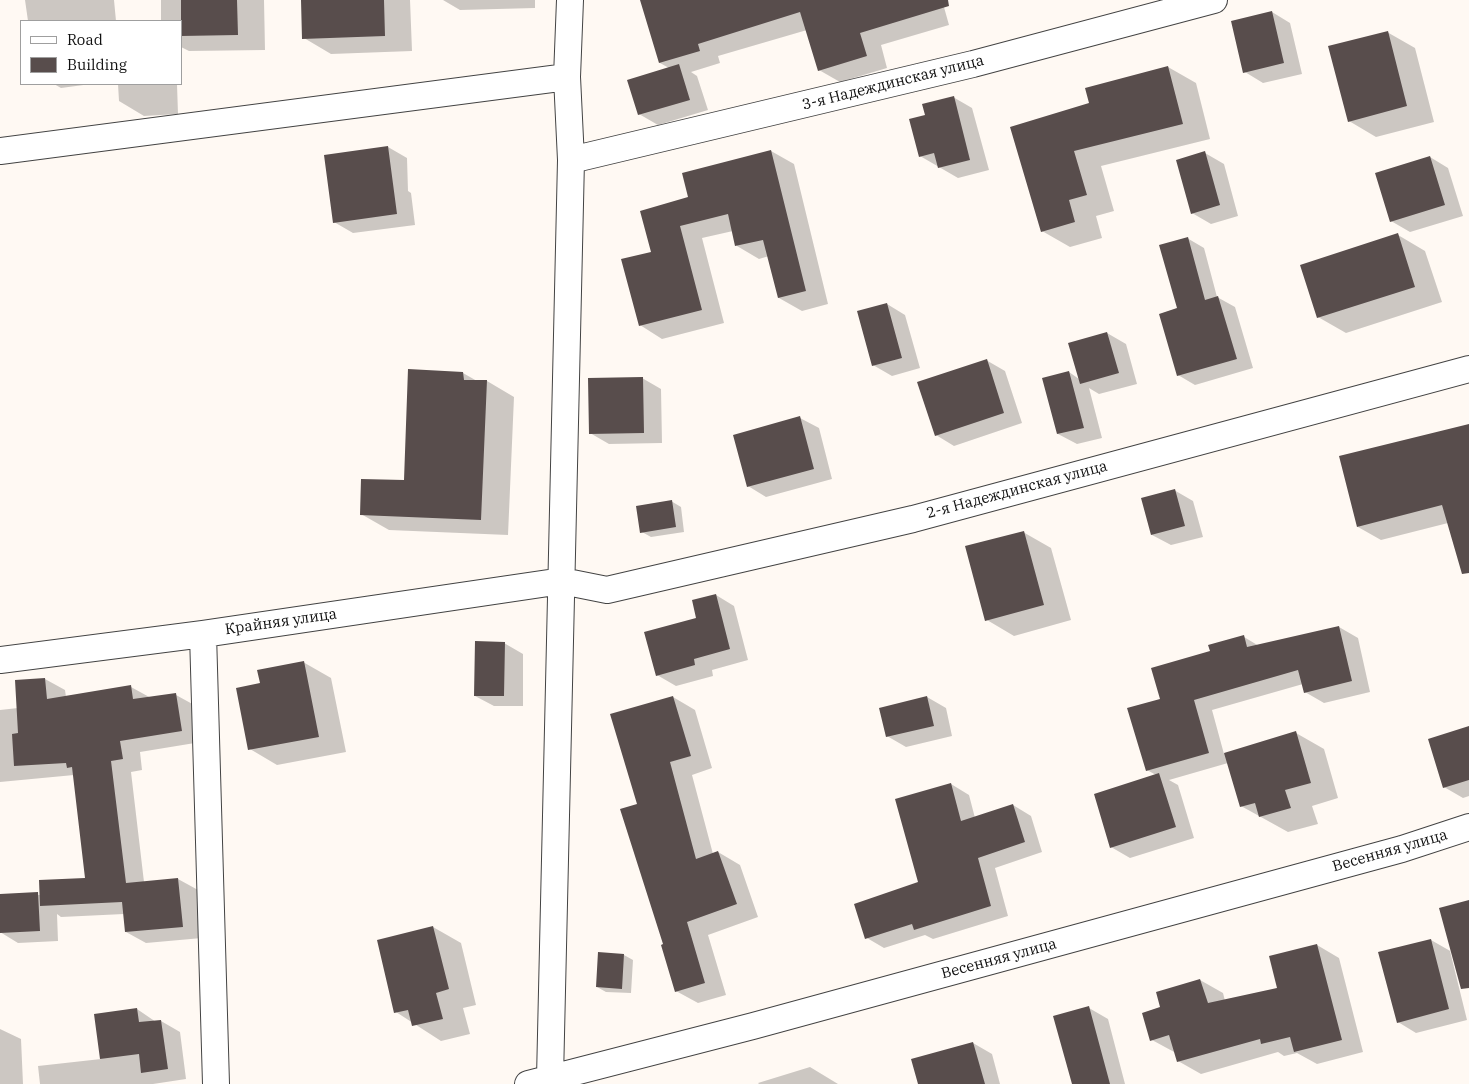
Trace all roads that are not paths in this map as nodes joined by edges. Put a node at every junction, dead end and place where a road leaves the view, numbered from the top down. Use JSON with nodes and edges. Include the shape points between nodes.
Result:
{"nodes":[{"id":1,"x":570,"y":0,"type":"edge"},
{"id":2,"x":1214,"y":0,"type":"edge"},
{"id":3,"x":567,"y":77,"type":"junction"},
{"id":4,"x":0,"y":151,"type":"edge"},
{"id":5,"x":571,"y":160,"type":"junction"},
{"id":6,"x":1469,"y":369,"type":"edge"},
{"id":7,"x":562,"y":582,"type":"junction"},
{"id":8,"x":203,"y":634,"type":"junction"},
{"id":9,"x":0,"y":660,"type":"edge"},
{"id":10,"x":1469,"y":827,"type":"edge"},
{"id":11,"x":539,"y":1081,"type":"edge"},
{"id":12,"x":216,"y":1084,"type":"edge"}],
"edges":[{"from":1,"to":3,"type":"street"},
{"from":2,"to":5,"type":"street","name":"3-я Надеждинская улица","via":[[973,64]]},
{"from":3,"to":4,"type":"street"},
{"from":3,"to":5,"type":"street"},
{"from":5,"to":7,"type":"street"},
{"from":6,"to":7,"type":"street","name":"2-я Надеждинская улица","via":[[904,521],[608,590]]},
{"from":7,"to":8,"type":"street","name":"Крайняя улица"},
{"from":7,"to":11,"type":"street"},
{"from":8,"to":9,"type":"street","name":"Крайняя улица"},
{"from":8,"to":12,"type":"street"},
{"from":10,"to":11,"type":"street","name":"Весенняя улица","via":[[810,1011]]}]}
